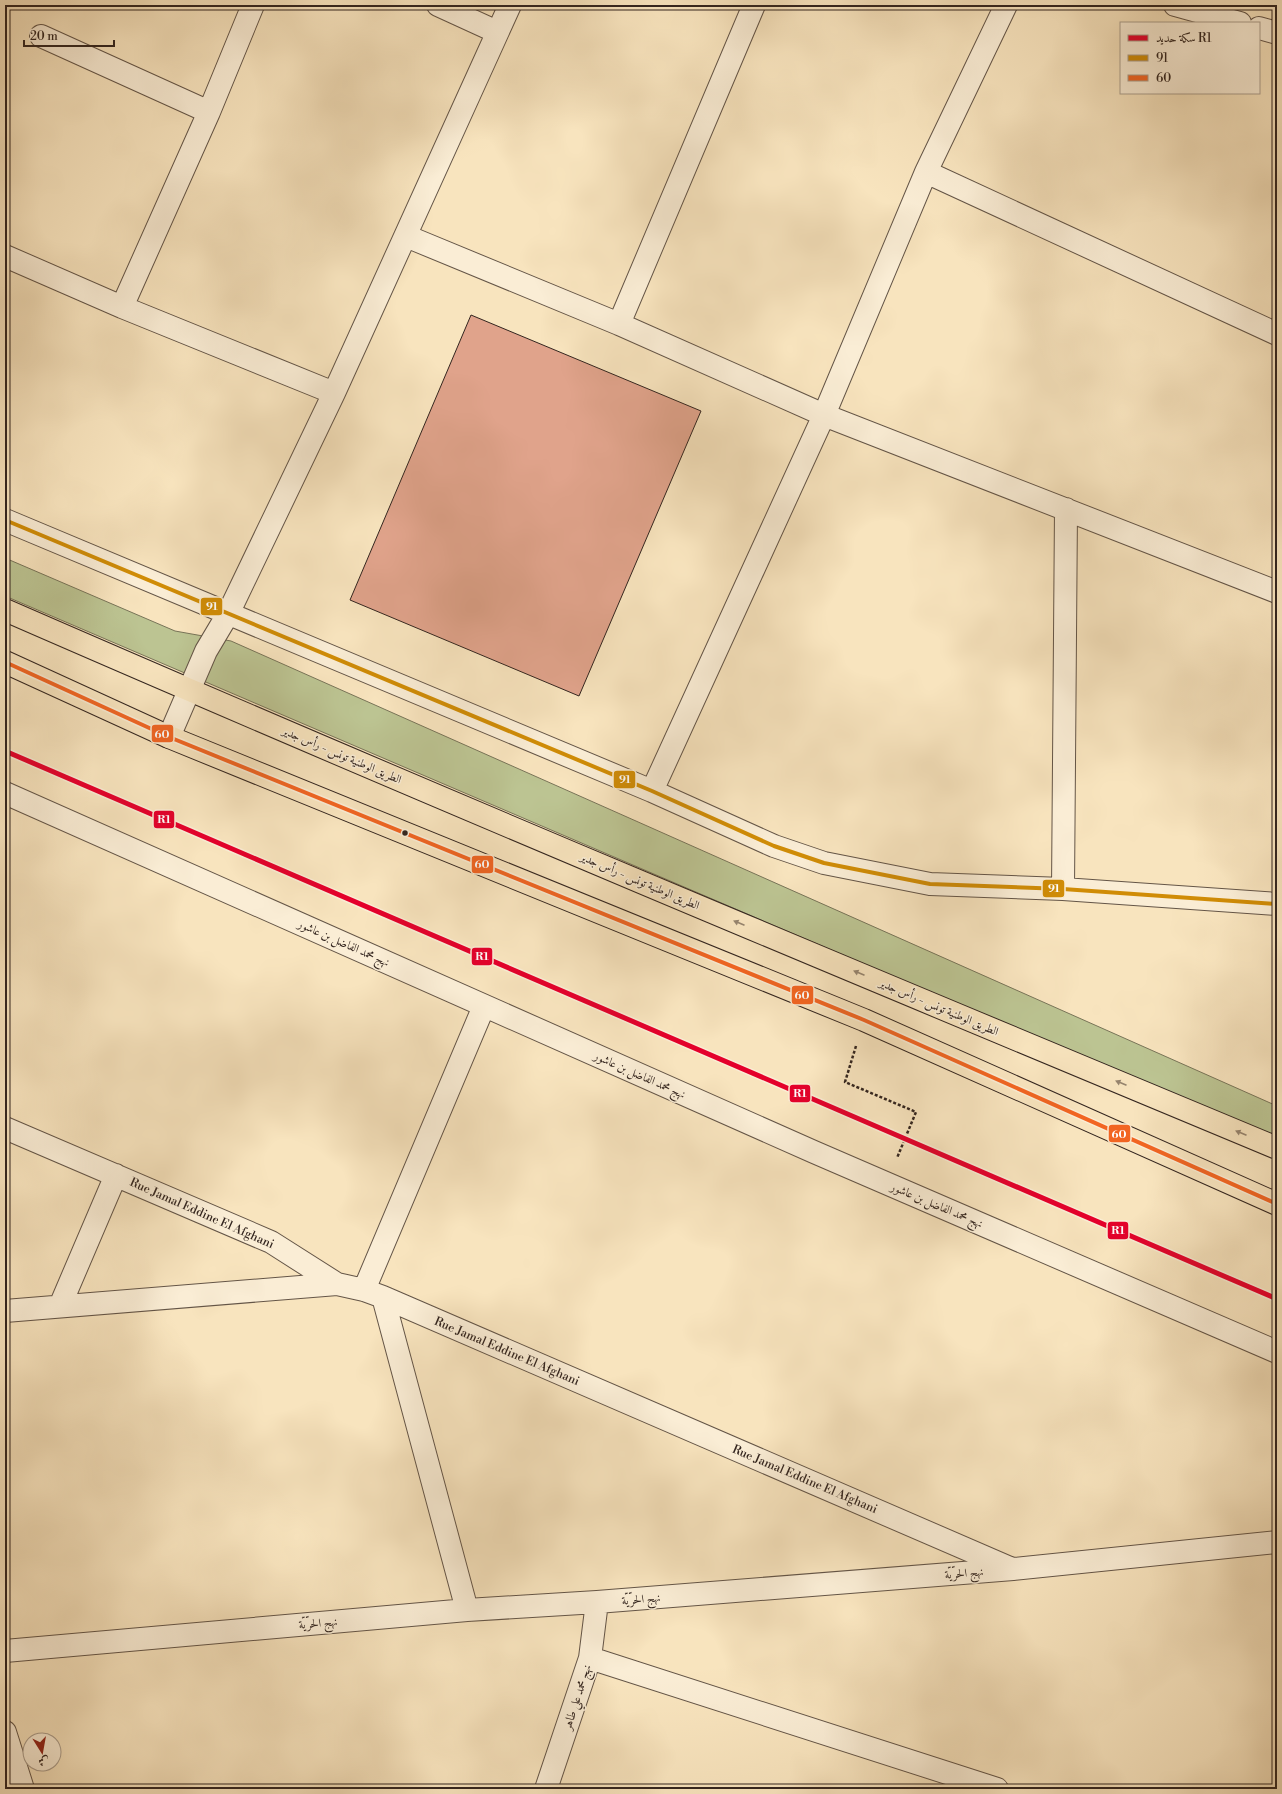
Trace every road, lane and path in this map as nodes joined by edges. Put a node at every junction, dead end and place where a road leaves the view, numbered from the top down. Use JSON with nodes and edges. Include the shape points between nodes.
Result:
{"nodes":[{"id":1,"x":253,"y":5,"type":"edge"},
{"id":2,"x":438,"y":5,"type":"edge"},
{"id":3,"x":510,"y":5,"type":"edge"},
{"id":4,"x":754,"y":5,"type":"edge"},
{"id":5,"x":1006,"y":5,"type":"edge"},
{"id":6,"x":1175,"y":5,"type":"edge"},
{"id":7,"x":1236,"y":22,"type":"edge"},
{"id":8,"x":1260,"y":28,"type":"edge"},
{"id":9,"x":497,"y":32,"type":"junction"},
{"id":10,"x":1277,"y":33,"type":"edge"},
{"id":11,"x":41,"y":36,"type":"dead end"},
{"id":12,"x":209,"y":112,"type":"junction"},
{"id":13,"x":926,"y":172,"type":"junction"},
{"id":14,"x":406,"y":236,"type":"junction"},
{"id":15,"x":5,"y":256,"type":"edge"},
{"id":16,"x":122,"y":307,"type":"junction"},
{"id":17,"x":619,"y":324,"type":"junction"},
{"id":18,"x":1277,"y":334,"type":"edge"},
{"id":19,"x":334,"y":393,"type":"junction"},
{"id":20,"x":824,"y":415,"type":"junction"},
{"id":21,"x":1066,"y":509,"type":"junction"},
{"id":22,"x":5,"y":520,"type":"edge"},
{"id":23,"x":1277,"y":592,"type":"edge"},
{"id":24,"x":5,"y":610,"type":"edge"},
{"id":25,"x":228,"y":614,"type":"junction"},
{"id":26,"x":5,"y":662,"type":"edge"},
{"id":27,"x":189,"y":690,"type":"junction"},
{"id":28,"x":169,"y":737,"type":"junction"},
{"id":29,"x":652,"y":791,"type":"junction"},
{"id":30,"x":5,"y":793,"type":"edge"},
{"id":31,"x":1063,"y":889,"type":"junction"},
{"id":32,"x":1277,"y":904,"type":"edge"},
{"id":33,"x":484,"y":1006,"type":"junction"},
{"id":34,"x":864,"y":1020,"type":"junction"},
{"id":35,"x":5,"y":1128,"type":"edge"},
{"id":36,"x":1277,"y":1148,"type":"edge"},
{"id":37,"x":898,"y":1158,"type":"dead end"},
{"id":38,"x":116,"y":1175,"type":"junction"},
{"id":39,"x":1277,"y":1204,"type":"edge"},
{"id":40,"x":337,"y":1284,"type":"junction"},
{"id":41,"x":374,"y":1293,"type":"junction"},
{"id":42,"x":60,"y":1306,"type":"junction"},
{"id":43,"x":5,"y":1311,"type":"edge"},
{"id":44,"x":1277,"y":1352,"type":"edge"},
{"id":45,"x":1277,"y":1542,"type":"edge"},
{"id":46,"x":1013,"y":1569,"type":"junction"},
{"id":47,"x":597,"y":1602,"type":"junction"},
{"id":48,"x":466,"y":1610,"type":"junction"},
{"id":49,"x":5,"y":1651,"type":"edge"},
{"id":50,"x":590,"y":1658,"type":"junction"},
{"id":51,"x":5,"y":1732,"type":"edge"},
{"id":52,"x":23,"y":1789,"type":"edge"},
{"id":53,"x":546,"y":1789,"type":"edge"},
{"id":54,"x":998,"y":1789,"type":"edge"}],
"edges":[{"from":1,"to":12,"type":"street"},
{"from":2,"to":9,"type":"street"},
{"from":3,"to":9,"type":"street"},
{"from":4,"to":17,"type":"street"},
{"from":5,"to":13,"type":"street"},
{"from":6,"to":7,"type":"street"},
{"from":8,"to":10,"type":"street"},
{"from":9,"to":14,"type":"street"},
{"from":11,"to":12,"type":"street"},
{"from":12,"to":16,"type":"street"},
{"from":13,"to":18,"type":"street"},
{"from":13,"to":20,"type":"street"},
{"from":14,"to":17,"type":"street"},
{"from":14,"to":19,"type":"street"},
{"from":15,"to":16,"type":"street"},
{"from":16,"to":19,"type":"street"},
{"from":17,"to":20,"type":"street"},
{"from":19,"to":25,"type":"street"},
{"from":20,"to":21,"type":"street"},
{"from":20,"to":29,"type":"street"},
{"from":21,"to":23,"type":"street"},
{"from":21,"to":31,"type":"street"},
{"from":22,"to":25,"type":"street"},
{"from":24,"to":27,"type":"highway","name":"الطريق الوطنية تونس - رأس جدير"},
{"from":25,"to":27,"type":"street","via":[[206,651]]},
{"from":25,"to":29,"type":"street"},
{"from":26,"to":28,"type":"highway"},
{"from":27,"to":28,"type":"street"},
{"from":36,"to":27,"type":"highway","name":"الطريق الوطنية تونس - رأس جدير","one_way":true},
{"from":28,"to":34,"type":"highway"},
{"from":29,"to":31,"type":"street","via":[[774,846],[824,863],[930,884]]},
{"from":30,"to":33,"type":"street","name":"نهج محمد الفاضل بن عاشور"},
{"from":31,"to":32,"type":"street"},
{"from":33,"to":41,"type":"street"},
{"from":33,"to":44,"type":"street","name":"نهج محمد الفاضل بن عاشور"},
{"from":34,"to":37,"type":"path","via":[[845,1082],[916,1112]]},
{"from":34,"to":39,"type":"highway"},
{"from":35,"to":38,"type":"street","name":"Rue Jamal Eddine El Afghani"},
{"from":38,"to":40,"type":"street","name":"Rue Jamal Eddine El Afghani","via":[[271,1242]]},
{"from":38,"to":42,"type":"street"},
{"from":40,"to":41,"type":"street","name":"Rue Jamal Eddine El Afghani"},
{"from":40,"to":42,"type":"street"},
{"from":41,"to":46,"type":"street","name":"Rue Jamal Eddine El Afghani"},
{"from":41,"to":48,"type":"street"},
{"from":42,"to":43,"type":"street"},
{"from":45,"to":46,"type":"street","name":"نهج الحرّيّة"},
{"from":46,"to":47,"type":"street","name":"نهج الحرّيّة"},
{"from":47,"to":48,"type":"street","name":"نهج الحرّيّة"},
{"from":47,"to":50,"type":"street","name":"نهج محمد علي طاهر"},
{"from":48,"to":49,"type":"street","name":"نهج الحرّيّة"},
{"from":50,"to":53,"type":"street","name":"نهج محمد علي طاهر"},
{"from":50,"to":54,"type":"street"},
{"from":51,"to":52,"type":"street"}]}
